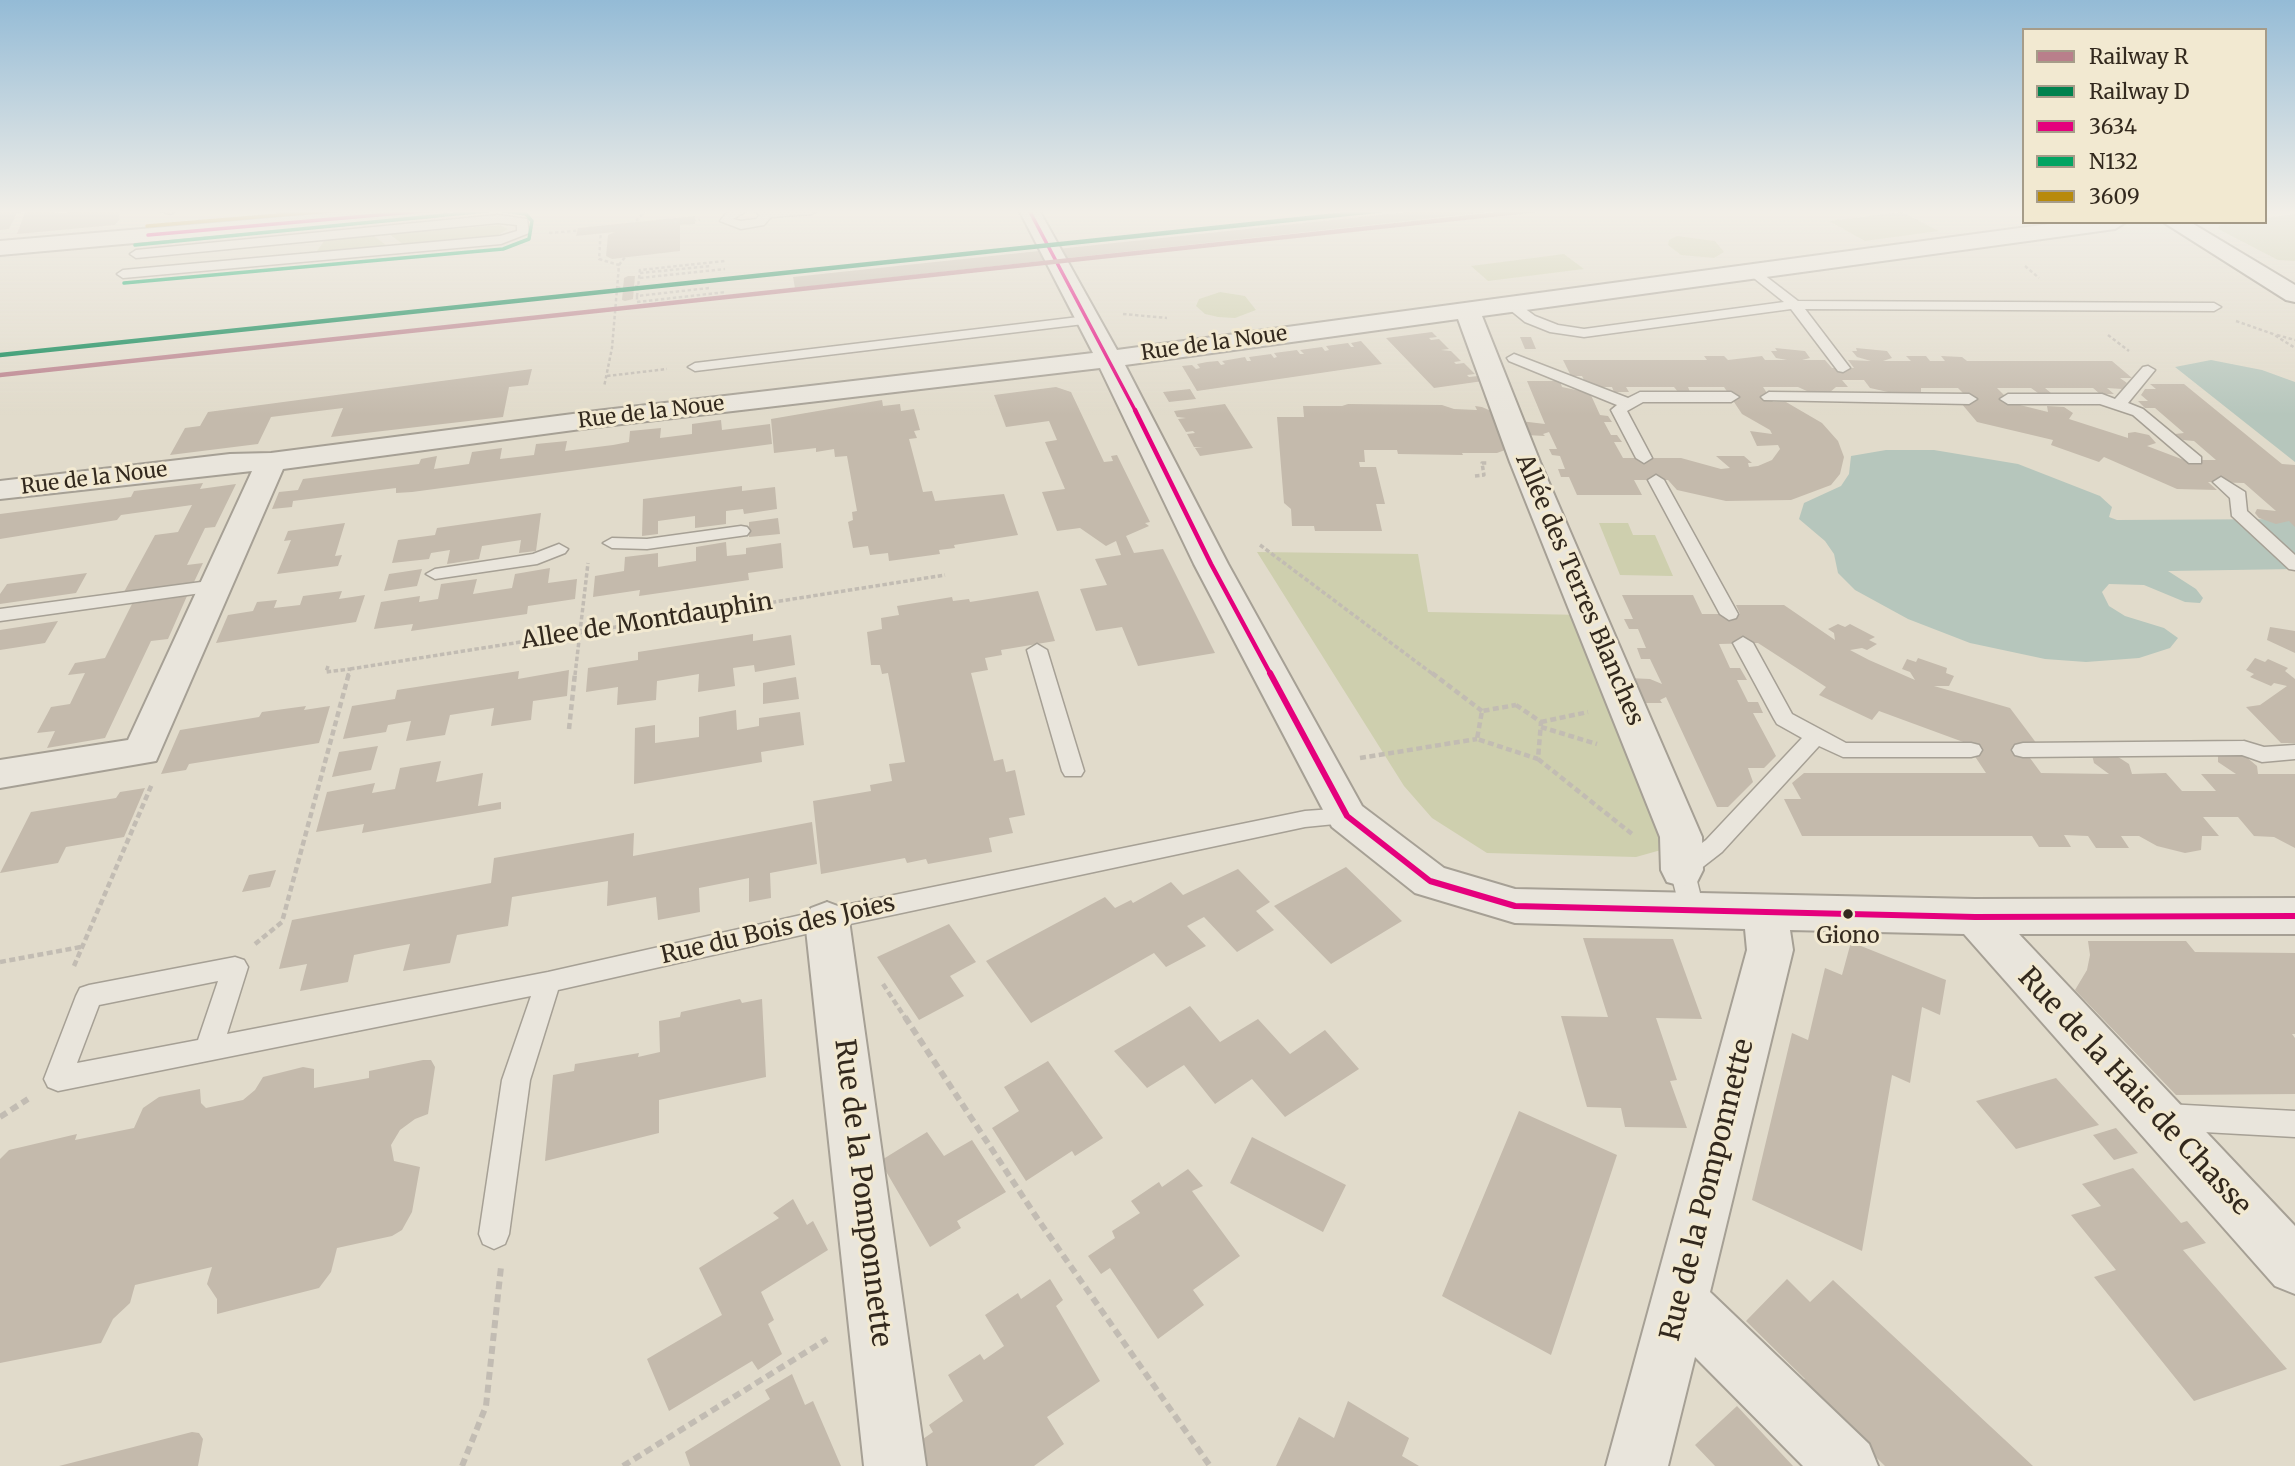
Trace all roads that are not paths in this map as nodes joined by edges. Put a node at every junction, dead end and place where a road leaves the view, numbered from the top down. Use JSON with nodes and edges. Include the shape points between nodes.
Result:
{"nodes":[{"id":1,"x":1066,"y":278,"type":"edge"},
{"id":2,"x":1706,"y":278,"type":"edge"},
{"id":3,"x":1763,"y":278,"type":"edge"},
{"id":4,"x":2268,"y":278,"type":"edge"},
{"id":5,"x":2295,"y":295,"type":"edge"},
{"id":6,"x":1511,"y":304,"type":"junction"},
{"id":7,"x":1795,"y":305,"type":"junction"},
{"id":8,"x":2214,"y":307,"type":"dead end"},
{"id":9,"x":1467,"y":310,"type":"junction"},
{"id":10,"x":1087,"y":320,"type":"junction"},
{"id":11,"x":1514,"y":358,"type":"dead end"},
{"id":12,"x":1108,"y":359,"type":"junction"},
{"id":13,"x":697,"y":366,"type":"road end"},
{"id":14,"x":2148,"y":370,"type":"dead end"},
{"id":15,"x":1731,"y":397,"type":"dead end"},
{"id":16,"x":1769,"y":397,"type":"dead end"},
{"id":17,"x":1867,"y":397,"type":"junction"},
{"id":18,"x":1969,"y":399,"type":"dead end"},
{"id":19,"x":2008,"y":399,"type":"dead end"},
{"id":20,"x":1629,"y":404,"type":"junction"},
{"id":21,"x":2118,"y":405,"type":"junction"},
{"id":22,"x":1644,"y":458,"type":"dead end"},
{"id":23,"x":2195,"y":460,"type":"dead end"},
{"id":24,"x":271,"y":462,"type":"junction"},
{"id":25,"x":1656,"y":480,"type":"dead end"},
{"id":26,"x":2221,"y":482,"type":"dead end"},
{"id":27,"x":0,"y":490,"type":"edge"},
{"id":28,"x":741,"y":531,"type":"dead end"},
{"id":29,"x":612,"y":542,"type":"dead end"},
{"id":30,"x":559,"y":549,"type":"dead end"},
{"id":31,"x":2295,"y":565,"type":"edge"},
{"id":32,"x":435,"y":574,"type":"dead end"},
{"id":33,"x":215,"y":586,"type":"junction"},
{"id":34,"x":1729,"y":614,"type":"dead end"},
{"id":35,"x":0,"y":615,"type":"edge"},
{"id":36,"x":1743,"y":643,"type":"dead end"},
{"id":37,"x":1037,"y":650,"type":"dead end"},
{"id":38,"x":1816,"y":736,"type":"junction"},
{"id":39,"x":1971,"y":750,"type":"dead end"},
{"id":40,"x":2023,"y":750,"type":"dead end"},
{"id":41,"x":2295,"y":752,"type":"edge"},
{"id":42,"x":1073,"y":771,"type":"dead end"},
{"id":43,"x":0,"y":774,"type":"edge"},
{"id":44,"x":1347,"y":816,"type":"junction"},
{"id":45,"x":1685,"y":879,"type":"junction"},
{"id":46,"x":1761,"y":913,"type":"junction"},
{"id":47,"x":2295,"y":916,"type":"edge"},
{"id":48,"x":839,"y":917,"type":"junction"},
{"id":49,"x":1975,"y":917,"type":"junction"},
{"id":50,"x":548,"y":982,"type":"junction"},
{"id":51,"x":209,"y":1048,"type":"junction"},
{"id":52,"x":2158,"y":1116,"type":"junction"},
{"id":53,"x":2295,"y":1124,"type":"edge"},
{"id":54,"x":495,"y":1230,"type":"road end"},
{"id":55,"x":2295,"y":1265,"type":"edge"},
{"id":56,"x":1680,"y":1302,"type":"junction"},
{"id":57,"x":895,"y":1466,"type":"edge"},
{"id":58,"x":1637,"y":1466,"type":"edge"},
{"id":59,"x":1846,"y":1466,"type":"edge"}],
"edges":[{"from":1,"to":10,"type":"street"},
{"from":2,"to":6,"type":"street","name":"Rue de la Noue"},
{"from":3,"to":7,"type":"lane"},
{"from":4,"to":5,"type":"street"},
{"from":6,"to":7,"type":"lane","via":[[1530,319],[1555,329],[1584,333]]},
{"from":6,"to":9,"type":"street","name":"Rue de la Noue"},
{"from":7,"to":8,"type":"lane"},
{"from":7,"to":17,"type":"lane"},
{"from":9,"to":12,"type":"street","name":"Rue de la Noue"},
{"from":9,"to":45,"type":"street","name":"Allée des Terres Blanches","via":[[1681,837]]},
{"from":10,"to":12,"type":"street"},
{"from":10,"to":13,"type":"lane"},
{"from":11,"to":20,"type":"lane"},
{"from":12,"to":24,"type":"street","name":"Rue de la Noue"},
{"from":12,"to":44,"type":"street","via":[[1211,564]]},
{"from":14,"to":21,"type":"lane"},
{"from":15,"to":20,"type":"lane","via":[[1640,397]]},
{"from":16,"to":17,"type":"lane"},
{"from":17,"to":18,"type":"lane"},
{"from":19,"to":21,"type":"lane","via":[[2102,399]]},
{"from":20,"to":22,"type":"lane","via":[[1619,410]]},
{"from":21,"to":23,"type":"lane","via":[[2138,412]]},
{"from":24,"to":27,"type":"street","name":"Rue de la Noue"},
{"from":24,"to":33,"type":"street"},
{"from":25,"to":34,"type":"lane"},
{"from":26,"to":31,"type":"lane","via":[[2239,496],[2238,512]]},
{"from":28,"to":29,"type":"lane","via":[[647,544]]},
{"from":30,"to":32,"type":"lane","via":[[537,559]]},
{"from":33,"to":35,"type":"lane"},
{"from":33,"to":43,"type":"street","via":[[142,751]]},
{"from":36,"to":38,"type":"lane","via":[[1784,719]]},
{"from":37,"to":42,"type":"lane"},
{"from":38,"to":39,"type":"lane","via":[[1843,750]]},
{"from":38,"to":45,"type":"lane"},
{"from":40,"to":41,"type":"lane","via":[[2244,748],[2262,755]]},
{"from":44,"to":45,"type":"street","via":[[1430,881],[1515,906]]},
{"from":44,"to":48,"type":"lane","name":"Rue du Bois des Joies","via":[[1305,819]]},
{"from":45,"to":46,"type":"street"},
{"from":46,"to":49,"type":"street"},
{"from":46,"to":56,"type":"street","name":"Rue de la Pomponnette","via":[[1770,950]]},
{"from":47,"to":49,"type":"street"},
{"from":48,"to":50,"type":"lane","name":"Rue du Bois des Joies"},
{"from":48,"to":57,"type":"street","name":"Rue de la Pomponnette"},
{"from":49,"to":52,"type":"street","name":"Rue de la Haie de Chasse"},
{"from":50,"to":51,"type":"lane","name":"Rue du Bois des Joies"},
{"from":50,"to":54,"type":"lane","via":[[516,1080]]},
{"from":51,"to":51,"type":"lane","name":"Rue du Bois des Joies","via":[[236,967],[89,996],[58,1079]]},
{"from":52,"to":53,"type":"lane"},
{"from":52,"to":55,"type":"street","name":"Rue de la Haie de Chasse"},
{"from":56,"to":58,"type":"street","name":"Rue de la Pomponnette"},
{"from":56,"to":59,"type":"street"}]}
